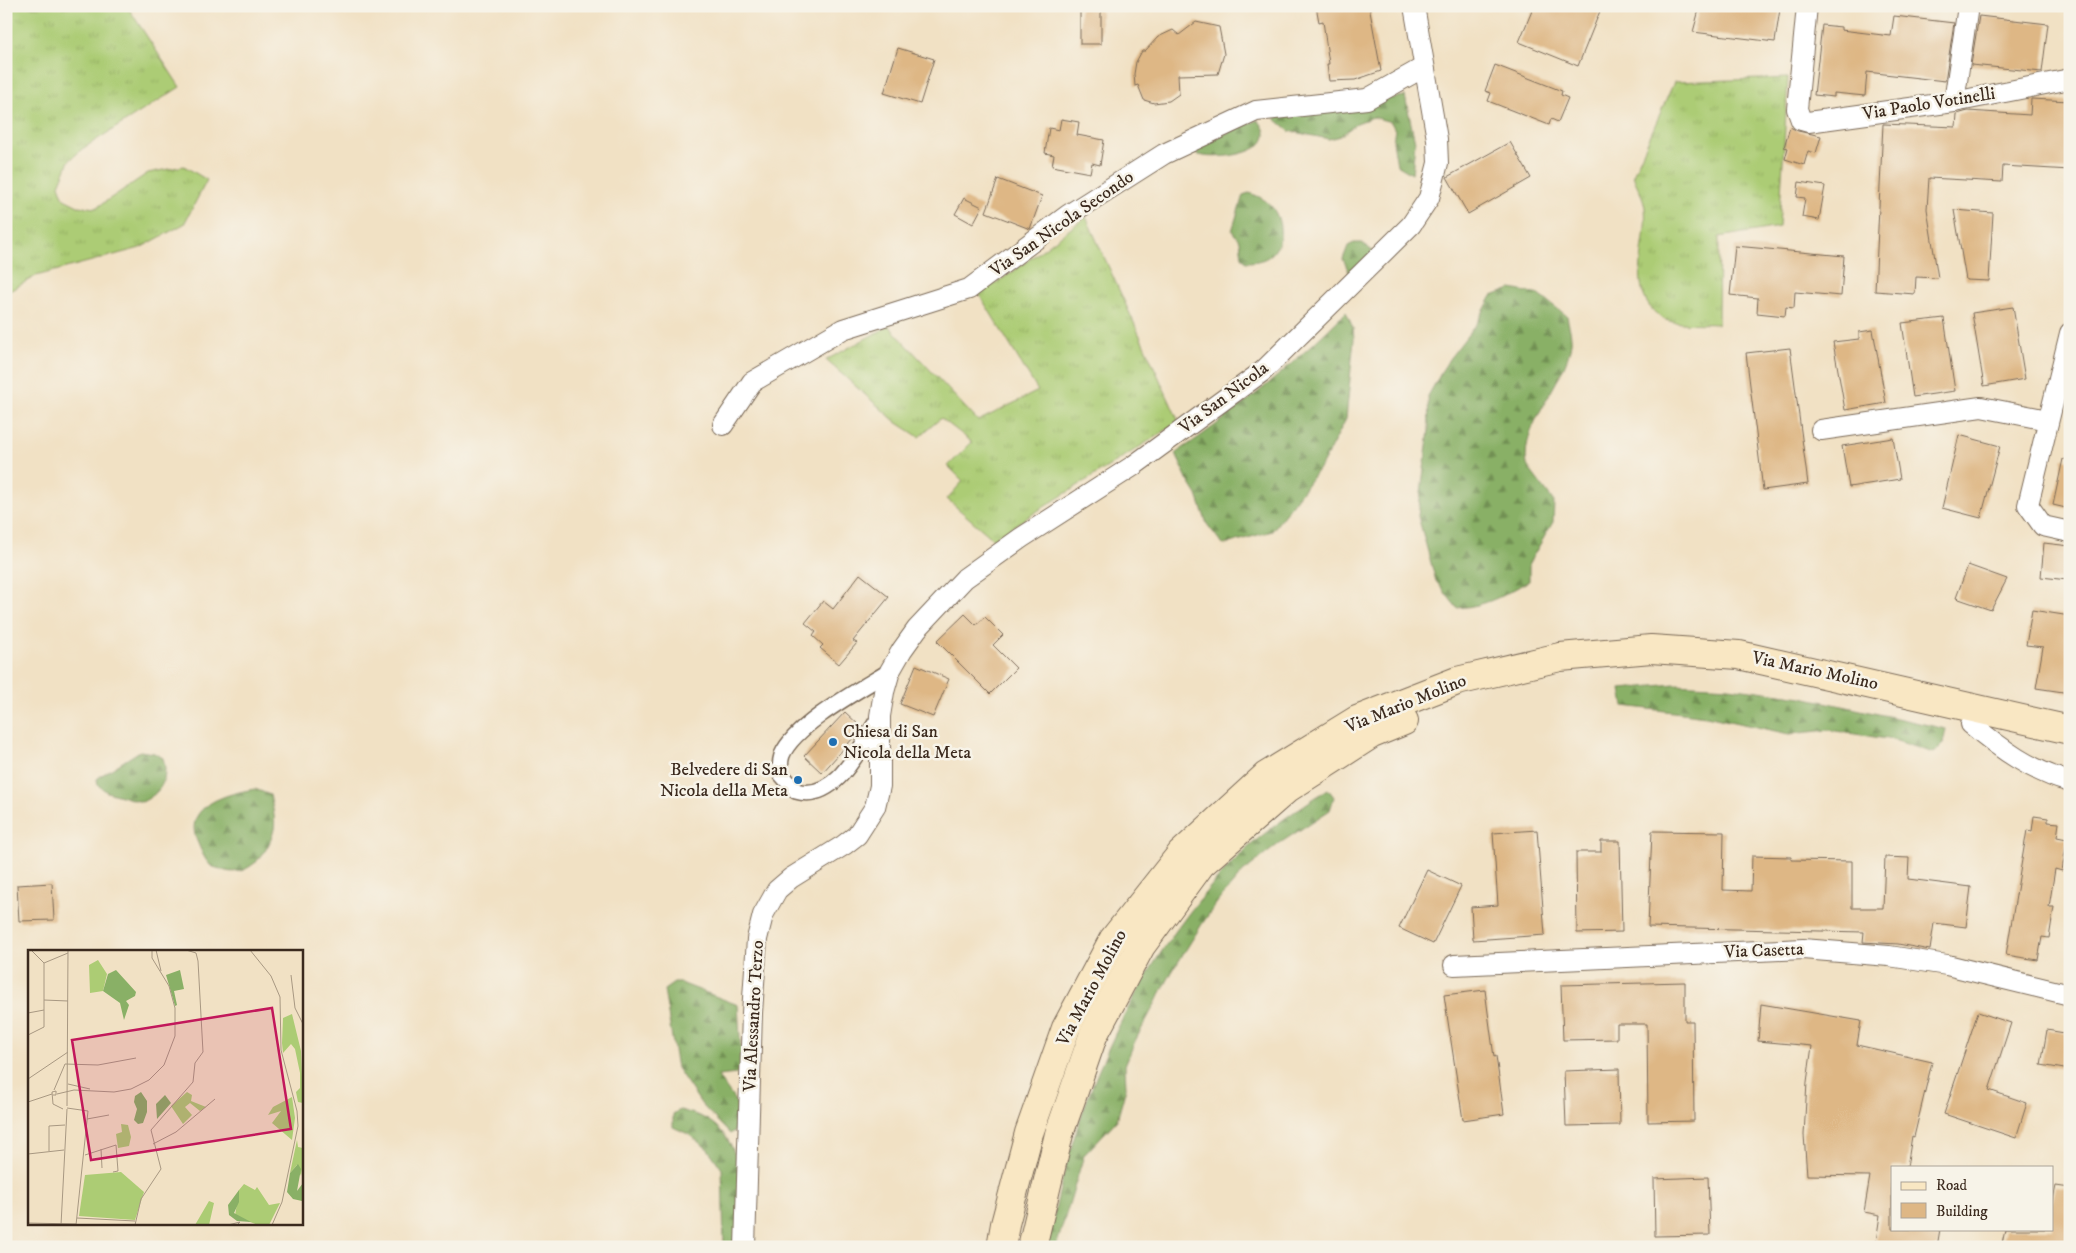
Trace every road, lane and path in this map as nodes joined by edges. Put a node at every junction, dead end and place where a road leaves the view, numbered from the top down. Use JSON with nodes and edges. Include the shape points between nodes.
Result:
{"nodes":[{"id":1,"x":1414,"y":6,"type":"edge"},
{"id":2,"x":1807,"y":6,"type":"edge"},
{"id":3,"x":1968,"y":6,"type":"edge"},
{"id":4,"x":1424,"y":68,"type":"junction"},
{"id":5,"x":2070,"y":79,"type":"edge"},
{"id":6,"x":1954,"y":102,"type":"junction"},
{"id":7,"x":2070,"y":333,"type":"edge"},
{"id":8,"x":2048,"y":420,"type":"junction"},
{"id":9,"x":724,"y":424,"type":"dead end"},
{"id":10,"x":1821,"y":430,"type":"dead end"},
{"id":11,"x":2070,"y":532,"type":"edge"},
{"id":12,"x":890,"y":671,"type":"junction"},
{"id":13,"x":880,"y":716,"type":"junction"},
{"id":14,"x":1970,"y":724,"type":"junction"},
{"id":15,"x":2070,"y":730,"type":"edge"},
{"id":16,"x":2070,"y":748,"type":"edge"},
{"id":17,"x":2070,"y":782,"type":"edge"},
{"id":18,"x":1454,"y":965,"type":"dead end"},
{"id":19,"x":2070,"y":995,"type":"edge"},
{"id":20,"x":745,"y":1247,"type":"edge"},
{"id":21,"x":1001,"y":1247,"type":"edge"},
{"id":22,"x":1032,"y":1247,"type":"edge"}],
"edges":[{"from":1,"to":4,"type":"street","name":"Via San Nicola"},
{"from":2,"to":6,"type":"street","name":"Via Paolo Votinelli","via":[[1797,109],[1801,120],[1817,122]]},
{"from":3,"to":6,"type":"street"},
{"from":4,"to":9,"type":"street","name":"Via San Nicola Secondo","via":[[1367,99],[1256,111],[1164,154],[1068,215],[969,289],[843,329],[752,382]]},
{"from":4,"to":12,"type":"street","name":"Via San Nicola","via":[[1437,139],[1438,164],[1421,211],[1397,240],[1263,371],[1133,466],[1020,538],[965,578],[917,629]]},
{"from":5,"to":6,"type":"street","name":"Via Paolo Votinelli"},
{"from":7,"to":8,"type":"street"},
{"from":8,"to":10,"type":"street","via":[[1981,407]]},
{"from":8,"to":11,"type":"street","via":[[2028,504],[2043,526]]},
{"from":12,"to":13,"type":"street","name":"Via San Nicola"},
{"from":12,"to":13,"type":"street","via":[[802,730],[782,754],[781,774],[796,791],[806,794],[826,789],[838,779]]},
{"from":13,"to":20,"type":"street","name":"Via Alessandro Terzo","via":[[880,786],[868,819],[844,845],[777,890],[763,915],[757,938]]},
{"from":14,"to":16,"type":"main road","name":"Via Mario Molino"},
{"from":14,"to":17,"type":"street","via":[[2019,761]]},
{"from":14,"to":22,"type":"main road","name":"Via Mario Molino","via":[[1737,670],[1660,668],[1562,675],[1464,698],[1372,734],[1288,788],[1201,864],[1141,946],[1093,1036],[1058,1134]]},
{"from":15,"to":21,"type":"main road","name":"Via Mario Molino","via":[[1739,655],[1651,649],[1560,658],[1457,680],[1357,720],[1266,776],[1181,854],[1113,940],[1066,1028],[1029,1133],[1004,1224]]},
{"from":18,"to":19,"type":"street","name":"Via Casetta","via":[[1803,949],[1889,956],[1947,965]]}]}
